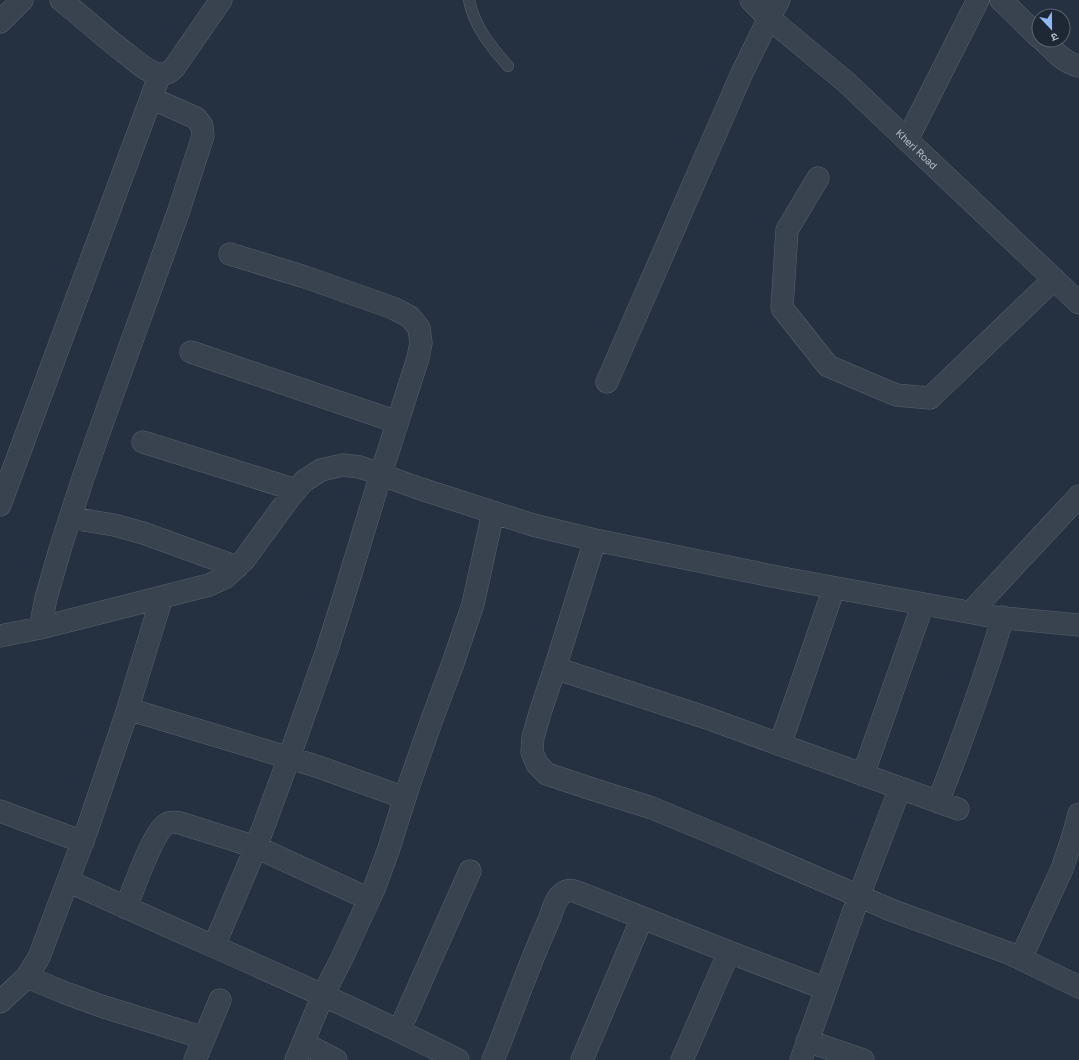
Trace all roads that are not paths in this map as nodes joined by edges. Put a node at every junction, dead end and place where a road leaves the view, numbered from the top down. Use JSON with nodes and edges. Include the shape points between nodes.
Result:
{"nodes":[{"id":1,"x":22,"y":0,"type":"edge"},
{"id":2,"x":61,"y":0,"type":"edge"},
{"id":3,"x":221,"y":0,"type":"edge"},
{"id":4,"x":470,"y":0,"type":"edge"},
{"id":5,"x":751,"y":0,"type":"edge"},
{"id":6,"x":978,"y":0,"type":"edge"},
{"id":7,"x":1001,"y":0,"type":"edge"},
{"id":8,"x":774,"y":9,"type":"edge"},
{"id":9,"x":0,"y":22,"type":"edge"},
{"id":10,"x":1031,"y":29,"type":"edge"},
{"id":11,"x":1051,"y":48,"type":"edge"},
{"id":12,"x":508,"y":66,"type":"dead end"},
{"id":13,"x":1079,"y":66,"type":"edge"},
{"id":14,"x":160,"y":74,"type":"junction"},
{"id":15,"x":151,"y":98,"type":"junction"},
{"id":16,"x":907,"y":140,"type":"junction"},
{"id":17,"x":818,"y":178,"type":"dead end"},
{"id":18,"x":230,"y":254,"type":"dead end"},
{"id":19,"x":1054,"y":279,"type":"junction"},
{"id":20,"x":1079,"y":303,"type":"edge"},
{"id":21,"x":191,"y":352,"type":"dead end"},
{"id":22,"x":607,"y":382,"type":"dead end"},
{"id":23,"x":397,"y":422,"type":"junction"},
{"id":24,"x":143,"y":442,"type":"dead end"},
{"id":25,"x":380,"y":474,"type":"junction"},
{"id":26,"x":296,"y":490,"type":"junction"},
{"id":27,"x":1079,"y":496,"type":"edge"},
{"id":28,"x":0,"y":504,"type":"edge"},
{"id":29,"x":493,"y":513,"type":"junction"},
{"id":30,"x":71,"y":518,"type":"junction"},
{"id":31,"x":595,"y":540,"type":"junction"},
{"id":32,"x":236,"y":567,"type":"junction"},
{"id":33,"x":834,"y":588,"type":"junction"},
{"id":34,"x":162,"y":597,"type":"junction"},
{"id":35,"x":923,"y":604,"type":"junction"},
{"id":36,"x":971,"y":612,"type":"junction"},
{"id":37,"x":1003,"y":617,"type":"junction"},
{"id":38,"x":1079,"y":625,"type":"edge"},
{"id":39,"x":40,"y":628,"type":"junction"},
{"id":40,"x":0,"y":636,"type":"edge"},
{"id":41,"x":555,"y":668,"type":"junction"},
{"id":42,"x":128,"y":709,"type":"junction"},
{"id":43,"x":780,"y":745,"type":"junction"},
{"id":44,"x":289,"y":758,"type":"junction"},
{"id":45,"x":863,"y":775,"type":"junction"},
{"id":46,"x":900,"y":788,"type":"junction"},
{"id":47,"x":405,"y":798,"type":"junction"},
{"id":48,"x":938,"y":802,"type":"junction"},
{"id":49,"x":958,"y":810,"type":"dead end"},
{"id":50,"x":0,"y":811,"type":"edge"},
{"id":51,"x":1079,"y":814,"type":"edge"},
{"id":52,"x":83,"y":842,"type":"junction"},
{"id":53,"x":256,"y":847,"type":"junction"},
{"id":54,"x":470,"y":871,"type":"dead end"},
{"id":55,"x":68,"y":881,"type":"junction"},
{"id":56,"x":859,"y":896,"type":"junction"},
{"id":57,"x":369,"y":899,"type":"junction"},
{"id":58,"x":126,"y":908,"type":"junction"},
{"id":59,"x":642,"y":918,"type":"junction"},
{"id":60,"x":214,"y":946,"type":"junction"},
{"id":61,"x":729,"y":952,"type":"junction"},
{"id":62,"x":1021,"y":958,"type":"junction"},
{"id":63,"x":27,"y":977,"type":"junction"},
{"id":64,"x":1079,"y":987,"type":"edge"},
{"id":65,"x":826,"y":989,"type":"junction"},
{"id":66,"x":323,"y":995,"type":"junction"},
{"id":67,"x":220,"y":1000,"type":"dead end"},
{"id":68,"x":0,"y":1002,"type":"edge"},
{"id":69,"x":399,"y":1031,"type":"junction"},
{"id":70,"x":204,"y":1038,"type":"junction"},
{"id":71,"x":804,"y":1050,"type":"edge"},
{"id":72,"x":300,"y":1052,"type":"edge"},
{"id":73,"x":195,"y":1060,"type":"edge"},
{"id":74,"x":336,"y":1060,"type":"edge"},
{"id":75,"x":458,"y":1060,"type":"edge"},
{"id":76,"x":493,"y":1060,"type":"edge"},
{"id":77,"x":582,"y":1060,"type":"edge"},
{"id":78,"x":682,"y":1060,"type":"edge"},
{"id":79,"x":863,"y":1060,"type":"edge"}],
"edges":[{"from":1,"to":9,"type":"street"},
{"from":2,"to":14,"type":"street","via":[[140,64]]},
{"from":3,"to":14,"type":"street","via":[[174,68],[167,74]]},
{"from":4,"to":12,"type":"lane","via":[[474,17],[487,40]]},
{"from":5,"to":8,"type":"street","name":"Kheri Road"},
{"from":6,"to":16,"type":"street"},
{"from":7,"to":10,"type":"street"},
{"from":8,"to":16,"type":"street","name":"Kheri Road"},
{"from":8,"to":22,"type":"street","via":[[739,80]]},
{"from":11,"to":13,"type":"street","via":[[1072,65]]},
{"from":14,"to":15,"type":"street"},
{"from":15,"to":28,"type":"street"},
{"from":15,"to":30,"type":"street","via":[[196,118],[202,126],[203,136]]},
{"from":16,"to":19,"type":"street","name":"Kheri Road"},
{"from":17,"to":19,"type":"street","via":[[786,230],[782,308],[828,366],[896,396],[930,398]]},
{"from":18,"to":23,"type":"street","via":[[306,277],[393,308],[410,317],[419,328],[421,343]]},
{"from":19,"to":20,"type":"street","name":"Kheri Road"},
{"from":21,"to":23,"type":"street"},
{"from":23,"to":25,"type":"street"},
{"from":24,"to":26,"type":"street"},
{"from":25,"to":26,"type":"street","via":[[360,467],[343,465],[321,470],[304,480]]},
{"from":25,"to":29,"type":"street"},
{"from":25,"to":44,"type":"street","via":[[341,606]]},
{"from":26,"to":32,"type":"street","via":[[244,560]]},
{"from":27,"to":36,"type":"street"},
{"from":29,"to":31,"type":"street"},
{"from":29,"to":47,"type":"street","via":[[473,604]]},
{"from":30,"to":32,"type":"street","via":[[143,533]]},
{"from":30,"to":39,"type":"street","via":[[61,546]]},
{"from":31,"to":33,"type":"street"},
{"from":31,"to":41,"type":"street"},
{"from":32,"to":34,"type":"street","via":[[226,577],[209,585]]},
{"from":33,"to":35,"type":"street"},
{"from":33,"to":43,"type":"street"},
{"from":34,"to":39,"type":"street"},
{"from":34,"to":42,"type":"street"},
{"from":35,"to":36,"type":"street"},
{"from":35,"to":45,"type":"street"},
{"from":36,"to":37,"type":"street"},
{"from":37,"to":38,"type":"street"},
{"from":37,"to":48,"type":"street","via":[[992,656]]},
{"from":39,"to":40,"type":"street"},
{"from":41,"to":43,"type":"street"},
{"from":41,"to":56,"type":"street","via":[[533,737],[532,752],[536,764],[547,774],[652,808]]},
{"from":42,"to":44,"type":"street"},
{"from":42,"to":52,"type":"street"},
{"from":43,"to":45,"type":"street"},
{"from":44,"to":47,"type":"street"},
{"from":44,"to":53,"type":"street"},
{"from":45,"to":46,"type":"street"},
{"from":46,"to":48,"type":"street"},
{"from":46,"to":56,"type":"street"},
{"from":47,"to":57,"type":"street"},
{"from":48,"to":49,"type":"street"},
{"from":50,"to":52,"type":"street"},
{"from":51,"to":62,"type":"street","via":[[1062,868]]},
{"from":52,"to":55,"type":"street"},
{"from":53,"to":57,"type":"street"},
{"from":53,"to":58,"type":"street","via":[[180,823],[172,822],[165,825],[152,844]]},
{"from":53,"to":60,"type":"street"},
{"from":54,"to":69,"type":"street"},
{"from":55,"to":58,"type":"street"},
{"from":55,"to":63,"type":"street","via":[[39,957]]},
{"from":56,"to":62,"type":"street"},
{"from":56,"to":65,"type":"street"},
{"from":57,"to":66,"type":"street"},
{"from":58,"to":60,"type":"street"},
{"from":59,"to":61,"type":"street"},
{"from":59,"to":76,"type":"street","via":[[577,892],[563,892],[544,930]]},
{"from":59,"to":77,"type":"street"},
{"from":60,"to":66,"type":"street"},
{"from":61,"to":65,"type":"street"},
{"from":61,"to":78,"type":"street"},
{"from":62,"to":64,"type":"street"},
{"from":63,"to":68,"type":"street"},
{"from":63,"to":70,"type":"street","via":[[101,1006]]},
{"from":65,"to":71,"type":"street"},
{"from":66,"to":69,"type":"street"},
{"from":66,"to":72,"type":"street"},
{"from":67,"to":70,"type":"street"},
{"from":69,"to":75,"type":"street"},
{"from":70,"to":73,"type":"street"},
{"from":71,"to":79,"type":"street"},
{"from":72,"to":74,"type":"street"}]}
